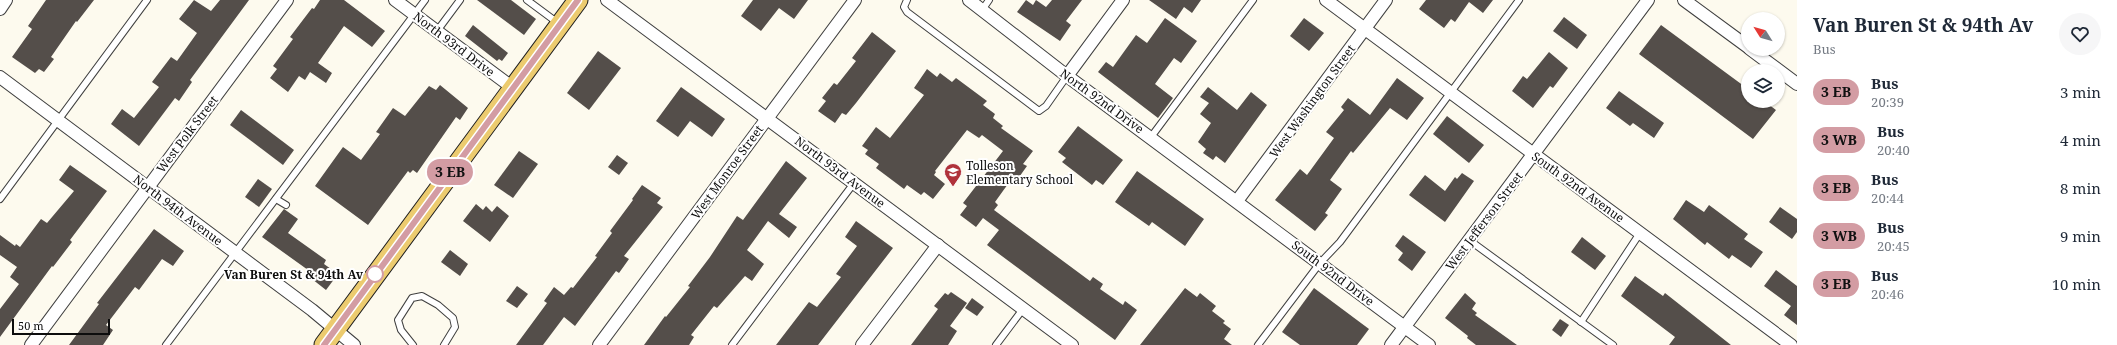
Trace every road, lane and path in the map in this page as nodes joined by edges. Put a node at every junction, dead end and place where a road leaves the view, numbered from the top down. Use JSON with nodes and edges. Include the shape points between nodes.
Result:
{"nodes":[{"id":1,"x":6,"y":0,"type":"edge"},
{"id":2,"x":147,"y":0,"type":"edge"},
{"id":3,"x":287,"y":0,"type":"edge"},
{"id":4,"x":395,"y":0,"type":"edge"},
{"id":5,"x":425,"y":0,"type":"edge"},
{"id":6,"x":460,"y":0,"type":"edge"},
{"id":7,"x":527,"y":0,"type":"edge"},
{"id":8,"x":578,"y":0,"type":"edge"},
{"id":9,"x":607,"y":0,"type":"edge"},
{"id":10,"x":855,"y":0,"type":"edge"},
{"id":11,"x":907,"y":0,"type":"edge"},
{"id":12,"x":969,"y":0,"type":"edge"},
{"id":13,"x":1123,"y":0,"type":"edge"},
{"id":14,"x":1252,"y":0,"type":"edge"},
{"id":15,"x":1326,"y":0,"type":"edge"},
{"id":16,"x":1386,"y":0,"type":"edge"},
{"id":17,"x":1519,"y":0,"type":"edge"},
{"id":18,"x":1648,"y":0,"type":"edge"},
{"id":19,"x":1684,"y":0,"type":"edge"},
{"id":20,"x":985,"y":5,"type":"edge"},
{"id":21,"x":0,"y":9,"type":"edge"},
{"id":22,"x":414,"y":14,"type":"junction"},
{"id":23,"x":560,"y":24,"type":"junction"},
{"id":24,"x":1364,"y":29,"type":"junction"},
{"id":25,"x":437,"y":31,"type":"junction"},
{"id":26,"x":1741,"y":42,"type":"edge"},
{"id":27,"x":1759,"y":56,"type":"edge"},
{"id":28,"x":1067,"y":76,"type":"junction"},
{"id":29,"x":0,"y":77,"type":"edge"},
{"id":30,"x":1797,"y":84,"type":"edge"},
{"id":31,"x":513,"y":88,"type":"junction"},
{"id":32,"x":1450,"y":93,"type":"junction"},
{"id":33,"x":767,"y":118,"type":"junction"},
{"id":34,"x":58,"y":121,"type":"junction"},
{"id":35,"x":1151,"y":137,"type":"junction"},
{"id":36,"x":1533,"y":154,"type":"junction"},
{"id":37,"x":854,"y":183,"type":"junction"},
{"id":38,"x":148,"y":187,"type":"junction"},
{"id":39,"x":0,"y":199,"type":"edge"},
{"id":40,"x":276,"y":199,"type":"junction"},
{"id":41,"x":1237,"y":201,"type":"junction"},
{"id":42,"x":286,"y":205,"type":"dead end"},
{"id":43,"x":1640,"y":233,"type":"junction"},
{"id":44,"x":1469,"y":240,"type":"junction"},
{"id":45,"x":938,"y":245,"type":"junction"},
{"id":46,"x":236,"y":253,"type":"junction"},
{"id":47,"x":1320,"y":263,"type":"junction"},
{"id":48,"x":1024,"y":309,"type":"junction"},
{"id":49,"x":1581,"y":322,"type":"junction"},
{"id":50,"x":1404,"y":327,"type":"junction"},
{"id":51,"x":335,"y":329,"type":"junction"},
{"id":52,"x":31,"y":345,"type":"edge"},
{"id":53,"x":166,"y":345,"type":"edge"},
{"id":54,"x":324,"y":345,"type":"edge"},
{"id":55,"x":354,"y":345,"type":"edge"},
{"id":56,"x":413,"y":345,"type":"edge"},
{"id":57,"x":444,"y":345,"type":"edge"},
{"id":58,"x":599,"y":345,"type":"edge"},
{"id":59,"x":732,"y":345,"type":"edge"},
{"id":60,"x":862,"y":345,"type":"edge"},
{"id":61,"x":996,"y":345,"type":"edge"},
{"id":62,"x":1072,"y":345,"type":"edge"},
{"id":63,"x":1258,"y":345,"type":"edge"},
{"id":64,"x":1391,"y":345,"type":"edge"},
{"id":65,"x":1429,"y":345,"type":"edge"},
{"id":66,"x":1613,"y":345,"type":"edge"},
{"id":67,"x":1791,"y":345,"type":"edge"}],
"edges":[{"from":1,"to":21,"type":"street"},
{"from":2,"to":34,"type":"lane"},
{"from":3,"to":38,"type":"street","name":"West Polk Street"},
{"from":4,"to":22,"type":"street","name":"North 93rd Drive"},
{"from":5,"to":22,"type":"lane"},
{"from":6,"to":25,"type":"lane"},
{"from":7,"to":23,"type":"lane"},
{"from":8,"to":23,"type":"main road"},
{"from":9,"to":33,"type":"street","name":"North 93rd Avenue"},
{"from":10,"to":33,"type":"street","name":"West Monroe Street"},
{"from":11,"to":28,"type":"lane","via":[[904,7],[907,12],[1039,111],[1046,106]]},
{"from":12,"to":20,"type":"street","name":"North 92nd Drive"},
{"from":13,"to":28,"type":"street"},
{"from":14,"to":35,"type":"lane"},
{"from":15,"to":24,"type":"street","name":"South 92nd Avenue"},
{"from":16,"to":24,"type":"street","name":"West Washington Street"},
{"from":17,"to":32,"type":"lane"},
{"from":18,"to":36,"type":"street","name":"West Jefferson Street"},
{"from":19,"to":26,"type":"street"},
{"from":20,"to":28,"type":"street","name":"North 92nd Drive"},
{"from":22,"to":25,"type":"street","name":"North 93rd Drive"},
{"from":22,"to":40,"type":"lane"},
{"from":23,"to":31,"type":"main road"},
{"from":24,"to":32,"type":"street","name":"South 92nd Avenue"},
{"from":24,"to":41,"type":"street","name":"West Washington Street"},
{"from":25,"to":31,"type":"street","name":"North 93rd Drive"},
{"from":27,"to":30,"type":"street"},
{"from":28,"to":35,"type":"street","name":"North 92nd Drive"},
{"from":29,"to":34,"type":"street","name":"North 94th Avenue"},
{"from":31,"to":51,"type":"main road"},
{"from":32,"to":36,"type":"street","name":"South 92nd Avenue"},
{"from":32,"to":47,"type":"lane","via":[[1340,242]]},
{"from":33,"to":37,"type":"street","name":"North 93rd Avenue"},
{"from":33,"to":58,"type":"street","name":"West Monroe Street"},
{"from":34,"to":38,"type":"street","name":"North 94th Avenue"},
{"from":34,"to":39,"type":"lane"},
{"from":35,"to":41,"type":"street","name":"North 92nd Drive"},
{"from":36,"to":43,"type":"street","name":"South 92nd Avenue"},
{"from":36,"to":44,"type":"street","name":"West Jefferson Street"},
{"from":37,"to":45,"type":"street","name":"North 93rd Avenue"},
{"from":37,"to":59,"type":"lane"},
{"from":38,"to":46,"type":"street","name":"North 94th Avenue"},
{"from":38,"to":52,"type":"street","name":"West Polk Street"},
{"from":40,"to":42,"type":"lane"},
{"from":40,"to":46,"type":"lane"},
{"from":41,"to":47,"type":"street","name":"South 92nd Drive"},
{"from":43,"to":49,"type":"lane"},
{"from":43,"to":67,"type":"street","name":"South 92nd Avenue"},
{"from":44,"to":49,"type":"lane"},
{"from":44,"to":50,"type":"street","name":"West Jefferson Street"},
{"from":45,"to":48,"type":"street","name":"North 93rd Avenue"},
{"from":45,"to":60,"type":"street"},
{"from":46,"to":51,"type":"street","name":"North 94th Avenue"},
{"from":46,"to":53,"type":"lane"},
{"from":47,"to":50,"type":"street","name":"South 92nd Drive"},
{"from":47,"to":63,"type":"lane"},
{"from":48,"to":61,"type":"lane"},
{"from":48,"to":62,"type":"street","name":"North 93rd Avenue"},
{"from":49,"to":66,"type":"lane"},
{"from":50,"to":64,"type":"street","name":"West Jefferson Street"},
{"from":50,"to":65,"type":"street","name":"South 92nd Drive"},
{"from":51,"to":54,"type":"main road"},
{"from":51,"to":55,"type":"street","name":"North 94th Avenue"},
{"from":56,"to":57,"type":"lane","via":[[401,330],[398,320],[412,298],[422,296],[453,318],[455,327]]}]}
